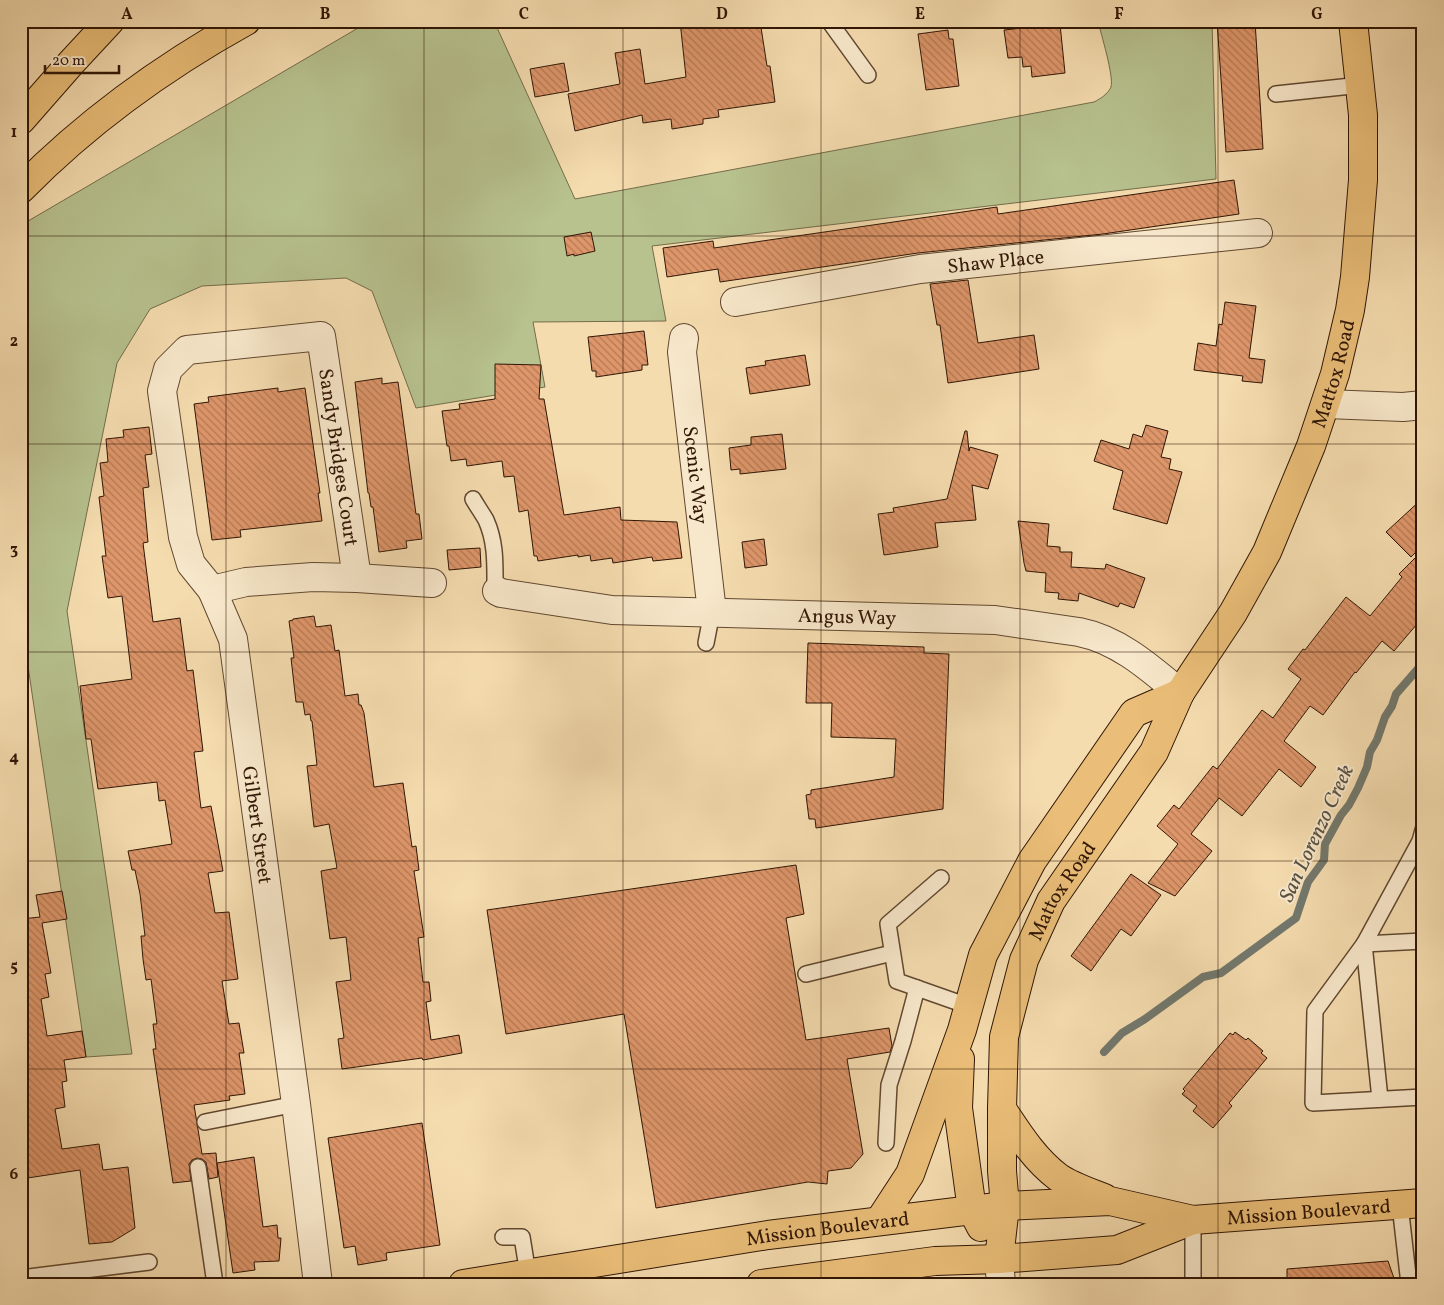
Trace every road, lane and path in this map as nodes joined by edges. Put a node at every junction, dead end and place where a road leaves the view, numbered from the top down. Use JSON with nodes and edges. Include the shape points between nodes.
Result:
{"nodes":[{"id":1,"x":110,"y":21,"type":"edge"},
{"id":2,"x":246,"y":21,"type":"edge"},
{"id":3,"x":829,"y":21,"type":"edge"},
{"id":4,"x":1353,"y":21,"type":"edge"},
{"id":5,"x":868,"y":75,"type":"dead end"},
{"id":6,"x":1361,"y":86,"type":"junction"},
{"id":7,"x":1276,"y":94,"type":"dead end"},
{"id":8,"x":21,"y":120,"type":"edge"},
{"id":9,"x":21,"y":190,"type":"edge"},
{"id":10,"x":1258,"y":233,"type":"dead end"},
{"id":11,"x":735,"y":302,"type":"dead end"},
{"id":12,"x":321,"y":336,"type":"joint"},
{"id":13,"x":684,"y":338,"type":"dead end"},
{"id":14,"x":1326,"y":404,"type":"junction"},
{"id":15,"x":1423,"y":405,"type":"edge"},
{"id":16,"x":473,"y":500,"type":"dead end"},
{"id":17,"x":357,"y":578,"type":"junction"},
{"id":18,"x":432,"y":583,"type":"dead end"},
{"id":19,"x":212,"y":590,"type":"junction"},
{"id":20,"x":497,"y":591,"type":"joint"},
{"id":21,"x":712,"y":612,"type":"junction"},
{"id":22,"x":706,"y":643,"type":"dead end"},
{"id":23,"x":1180,"y":693,"type":"junction"},
{"id":24,"x":1423,"y":830,"type":"edge"},
{"id":25,"x":941,"y":878,"type":"dead end"},
{"id":26,"x":1423,"y":941,"type":"edge"},
{"id":27,"x":1364,"y":944,"type":"junction"},
{"id":28,"x":892,"y":954,"type":"junction"},
{"id":29,"x":806,"y":974,"type":"dead end"},
{"id":30,"x":917,"y":988,"type":"junction"},
{"id":31,"x":965,"y":1018,"type":"junction"},
{"id":32,"x":1423,"y":1097,"type":"edge"},
{"id":33,"x":1380,"y":1099,"type":"junction"},
{"id":34,"x":296,"y":1104,"type":"junction"},
{"id":35,"x":1002,"y":1109,"type":"junction"},
{"id":36,"x":205,"y":1122,"type":"dead end"},
{"id":37,"x":886,"y":1143,"type":"dead end"},
{"id":38,"x":198,"y":1166,"type":"dead end"},
{"id":39,"x":1110,"y":1201,"type":"junction"},
{"id":40,"x":1411,"y":1204,"type":"edge"},
{"id":41,"x":1005,"y":1206,"type":"junction"},
{"id":42,"x":972,"y":1210,"type":"junction"},
{"id":43,"x":880,"y":1220,"type":"junction"},
{"id":44,"x":1193,"y":1220,"type":"junction"},
{"id":45,"x":503,"y":1238,"type":"dead end"},
{"id":46,"x":149,"y":1262,"type":"dead end"},
{"id":47,"x":1000,"y":1271,"type":"edge"},
{"id":48,"x":528,"y":1274,"type":"junction"},
{"id":49,"x":21,"y":1278,"type":"edge"},
{"id":50,"x":214,"y":1284,"type":"edge"},
{"id":51,"x":318,"y":1284,"type":"edge"},
{"id":52,"x":463,"y":1284,"type":"edge"},
{"id":53,"x":762,"y":1284,"type":"edge"},
{"id":54,"x":1193,"y":1284,"type":"edge"},
{"id":55,"x":1409,"y":1284,"type":"edge"}],
"edges":[{"from":1,"to":8,"type":"main road"},
{"from":2,"to":9,"type":"main road","via":[[124,98],[70,142]]},
{"from":3,"to":5,"type":"lane"},
{"from":4,"to":6,"type":"main road","name":"Mattox Road"},
{"from":6,"to":7,"type":"lane"},
{"from":6,"to":14,"type":"main road","name":"Mattox Road","via":[[1363,180],[1359,243],[1350,310]]},
{"from":10,"to":11,"type":"street","name":"Shaw Place","via":[[920,269]]},
{"from":12,"to":17,"type":"street","name":"Sandy Bridges Court"},
{"from":12,"to":19,"type":"street","name":"Gilbert Street","via":[[187,350],[168,370],[162,391],[184,537],[191,564]]},
{"from":13,"to":21,"type":"street","name":"Scenic Way","via":[[682,352]]},
{"from":14,"to":15,"type":"street"},
{"from":14,"to":23,"type":"main road","name":"Mattox Road","via":[[1267,552]]},
{"from":16,"to":20,"type":"lane","via":[[492,536]]},
{"from":17,"to":18,"type":"street"},
{"from":17,"to":19,"type":"street","via":[[313,577],[246,582]]},
{"from":19,"to":34,"type":"street","name":"Gilbert Street","via":[[233,639]]},
{"from":20,"to":21,"type":"street","name":"Angus Way","via":[[612,610]]},
{"from":21,"to":22,"type":"lane"},
{"from":21,"to":23,"type":"street","name":"Angus Way","via":[[995,620],[1079,632],[1107,641],[1141,660]]},
{"from":23,"to":31,"type":"main road","name":"Mattox Road","via":[[1134,713],[1032,861],[983,955]]},
{"from":23,"to":35,"type":"main road","name":"Mattox Road","via":[[1154,752],[1051,900],[1035,932],[1024,960],[1004,1037]]},
{"from":24,"to":27,"type":"lane"},
{"from":25,"to":28,"type":"lane","via":[[888,924]]},
{"from":26,"to":27,"type":"lane"},
{"from":27,"to":33,"type":"lane"},
{"from":27,"to":33,"type":"lane","via":[[1315,1011],[1313,1103]]},
{"from":28,"to":29,"type":"lane"},
{"from":28,"to":30,"type":"lane","via":[[896,981]]},
{"from":30,"to":31,"type":"lane"},
{"from":30,"to":37,"type":"lane","via":[[889,1085]]},
{"from":31,"to":42,"type":"main road","name":"Mattox Road","via":[[958,1108]]},
{"from":31,"to":43,"type":"main road","name":"Mattox Road","via":[[910,1174]]},
{"from":32,"to":33,"type":"lane"},
{"from":34,"to":36,"type":"lane"},
{"from":34,"to":51,"type":"street","name":"Gilbert Street"},
{"from":35,"to":39,"type":"main road","via":[[1044,1165],[1060,1178]]},
{"from":35,"to":41,"type":"main road","name":"Mattox Road"},
{"from":38,"to":50,"type":"lane"},
{"from":39,"to":41,"type":"main road","name":"Mission Boulevard"},
{"from":39,"to":44,"type":"main road","name":"Mission Boulevard"},
{"from":40,"to":44,"type":"main road","name":"Mission Boulevard"},
{"from":40,"to":55,"type":"lane"},
{"from":41,"to":42,"type":"main road","name":"Mission Boulevard"},
{"from":41,"to":47,"type":"main road","name":"Mattox Road"},
{"from":42,"to":43,"type":"main road","name":"Mission Boulevard"},
{"from":42,"to":47,"type":"main road","name":"Mattox Road"},
{"from":43,"to":48,"type":"main road","name":"Mission Boulevard","via":[[768,1234]]},
{"from":44,"to":47,"type":"main road","name":"Mission Boulevard","via":[[1117,1250]]},
{"from":44,"to":54,"type":"lane"},
{"from":45,"to":48,"type":"lane","via":[[522,1237]]},
{"from":46,"to":49,"type":"lane"},
{"from":47,"to":53,"type":"main road","name":"Mission Boulevard","via":[[936,1261]]},
{"from":48,"to":52,"type":"main road","name":"Mission Boulevard"}]}
